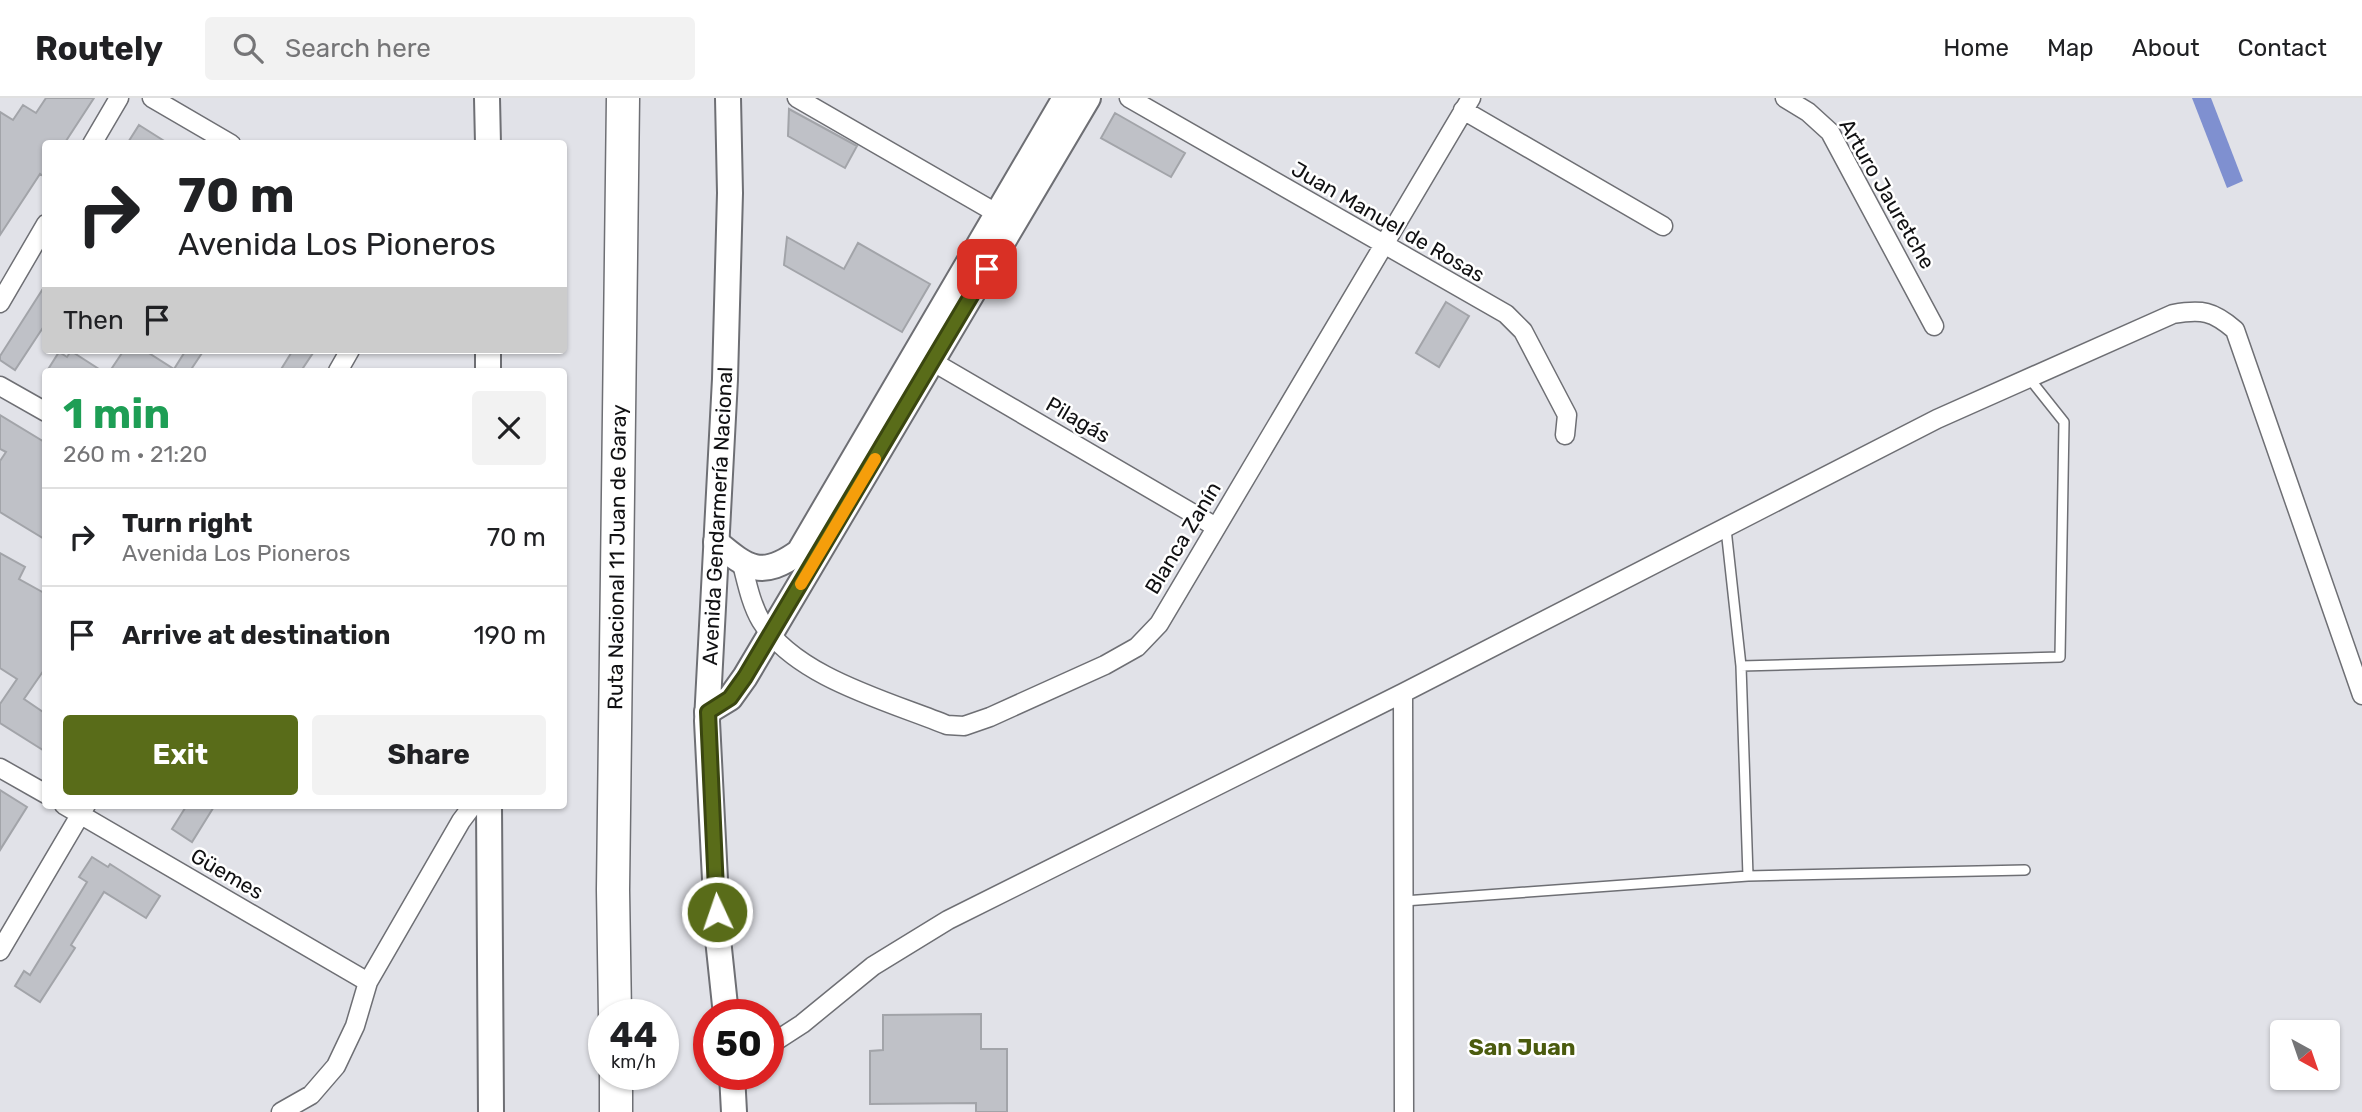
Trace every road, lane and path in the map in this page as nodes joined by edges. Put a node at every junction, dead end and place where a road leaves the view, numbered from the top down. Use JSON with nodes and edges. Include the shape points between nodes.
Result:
{"nodes":[{"id":1,"x":119,"y":98,"type":"edge"},
{"id":2,"x":152,"y":98,"type":"edge"},
{"id":3,"x":487,"y":98,"type":"edge"},
{"id":4,"x":623,"y":98,"type":"edge"},
{"id":5,"x":728,"y":98,"type":"edge"},
{"id":6,"x":1065,"y":98,"type":"edge"},
{"id":7,"x":1088,"y":98,"type":"edge"},
{"id":8,"x":1129,"y":98,"type":"edge"},
{"id":9,"x":1785,"y":98,"type":"edge"},
{"id":10,"x":805,"y":100,"type":"edge"},
{"id":11,"x":1467,"y":104,"type":"edge"},
{"id":12,"x":94,"y":140,"type":"edge"},
{"id":13,"x":224,"y":140,"type":"edge"},
{"id":14,"x":488,"y":140,"type":"edge"},
{"id":15,"x":1006,"y":218,"type":"junction"},
{"id":16,"x":1663,"y":226,"type":"dead end"},
{"id":17,"x":42,"y":231,"type":"edge"},
{"id":18,"x":1381,"y":245,"type":"junction"},
{"id":19,"x":0,"y":303,"type":"edge"},
{"id":20,"x":1934,"y":326,"type":"dead end"},
{"id":21,"x":924,"y":357,"type":"junction"},
{"id":22,"x":2029,"y":378,"type":"junction"},
{"id":23,"x":0,"y":386,"type":"edge"},
{"id":24,"x":42,"y":410,"type":"edge"},
{"id":25,"x":1565,"y":435,"type":"dead end"},
{"id":26,"x":1216,"y":527,"type":"junction"},
{"id":27,"x":1726,"y":529,"type":"junction"},
{"id":28,"x":716,"y":542,"type":"junction"},
{"id":29,"x":742,"y":564,"type":"junction"},
{"id":30,"x":771,"y":634,"type":"junction"},
{"id":31,"x":1741,"y":666,"type":"junction"},
{"id":32,"x":1403,"y":693,"type":"junction"},
{"id":33,"x":2362,"y":695,"type":"edge"},
{"id":34,"x":708,"y":712,"type":"junction"},
{"id":35,"x":0,"y":768,"type":"edge"},
{"id":36,"x":42,"y":792,"type":"edge"},
{"id":37,"x":471,"y":809,"type":"edge"},
{"id":38,"x":489,"y":809,"type":"edge"},
{"id":39,"x":83,"y":810,"type":"edge"},
{"id":40,"x":2025,"y":870,"type":"dead end"},
{"id":41,"x":1748,"y":876,"type":"junction"},
{"id":42,"x":1404,"y":901,"type":"junction"},
{"id":43,"x":0,"y":951,"type":"edge"},
{"id":44,"x":368,"y":982,"type":"junction"},
{"id":45,"x":615,"y":999,"type":"edge"},
{"id":46,"x":724,"y":999,"type":"edge"},
{"id":47,"x":784,"y":1036,"type":"edge"},
{"id":48,"x":616,"y":1090,"type":"edge"},
{"id":49,"x":733,"y":1090,"type":"edge"},
{"id":50,"x":281,"y":1112,"type":"edge"},
{"id":51,"x":491,"y":1112,"type":"edge"},
{"id":52,"x":616,"y":1112,"type":"edge"},
{"id":53,"x":734,"y":1112,"type":"edge"},
{"id":54,"x":1404,"y":1112,"type":"edge"}],
"edges":[{"from":1,"to":12,"type":"street"},
{"from":2,"to":13,"type":"street"},
{"from":3,"to":14,"type":"main road"},
{"from":4,"to":45,"type":"highway","name":"Ruta Nacional 11 Juan de Garay"},
{"from":5,"to":28,"type":"main road","name":"Avenida Gendarmería Nacional","via":[[726,366]]},
{"from":6,"to":15,"type":"main road"},
{"from":7,"to":15,"type":"main road"},
{"from":8,"to":18,"type":"street","name":"Juan Manuel de Rosas"},
{"from":9,"to":20,"type":"street","name":"Arturo Jauretche","via":[[1830,132]]},
{"from":10,"to":15,"type":"street"},
{"from":11,"to":16,"type":"street"},
{"from":11,"to":18,"type":"street","name":"Blanca Zanín"},
{"from":15,"to":21,"type":"main road"},
{"from":17,"to":19,"type":"street"},
{"from":18,"to":25,"type":"street","name":"Juan Manuel de Rosas","via":[[1506,314],[1523,331],[1567,415]]},
{"from":18,"to":26,"type":"street","name":"Blanca Zanín"},
{"from":21,"to":26,"type":"street","name":"Pilagás"},
{"from":21,"to":29,"type":"main road","via":[[799,552],[783,564],[764,569]]},
{"from":21,"to":30,"type":"main road"},
{"from":22,"to":27,"type":"street","via":[[1937,419]]},
{"from":22,"to":31,"type":"lane","via":[[2064,422],[2060,657]]},
{"from":22,"to":33,"type":"street","via":[[2173,314],[2217,314],[2235,330]]},
{"from":23,"to":24,"type":"street"},
{"from":26,"to":30,"type":"street","name":"Blanca Zanín","via":[[1159,624],[1137,647],[964,726],[947,725],[805,665]]},
{"from":27,"to":31,"type":"lane"},
{"from":27,"to":32,"type":"street"},
{"from":28,"to":29,"type":"main road"},
{"from":28,"to":34,"type":"main road","name":"Avenida Gendarmería Nacional"},
{"from":29,"to":30,"type":"street","name":"Blanca Zanín","via":[[756,612]]},
{"from":30,"to":34,"type":"main road","via":[[730,698]]},
{"from":31,"to":41,"type":"lane"},
{"from":32,"to":42,"type":"street"},
{"from":32,"to":47,"type":"street","via":[[948,920],[873,966]]},
{"from":34,"to":46,"type":"main road","name":"Avenida Gendarmería Nacional"},
{"from":35,"to":36,"type":"street"},
{"from":37,"to":44,"type":"street"},
{"from":38,"to":51,"type":"main road"},
{"from":39,"to":43,"type":"street"},
{"from":39,"to":44,"type":"street","name":"Güemes"},
{"from":40,"to":41,"type":"lane"},
{"from":41,"to":42,"type":"lane"},
{"from":42,"to":54,"type":"street"},
{"from":44,"to":50,"type":"street","via":[[355,1026],[336,1066],[311,1095]]},
{"from":48,"to":52,"type":"highway"},
{"from":49,"to":53,"type":"main road"}]}
